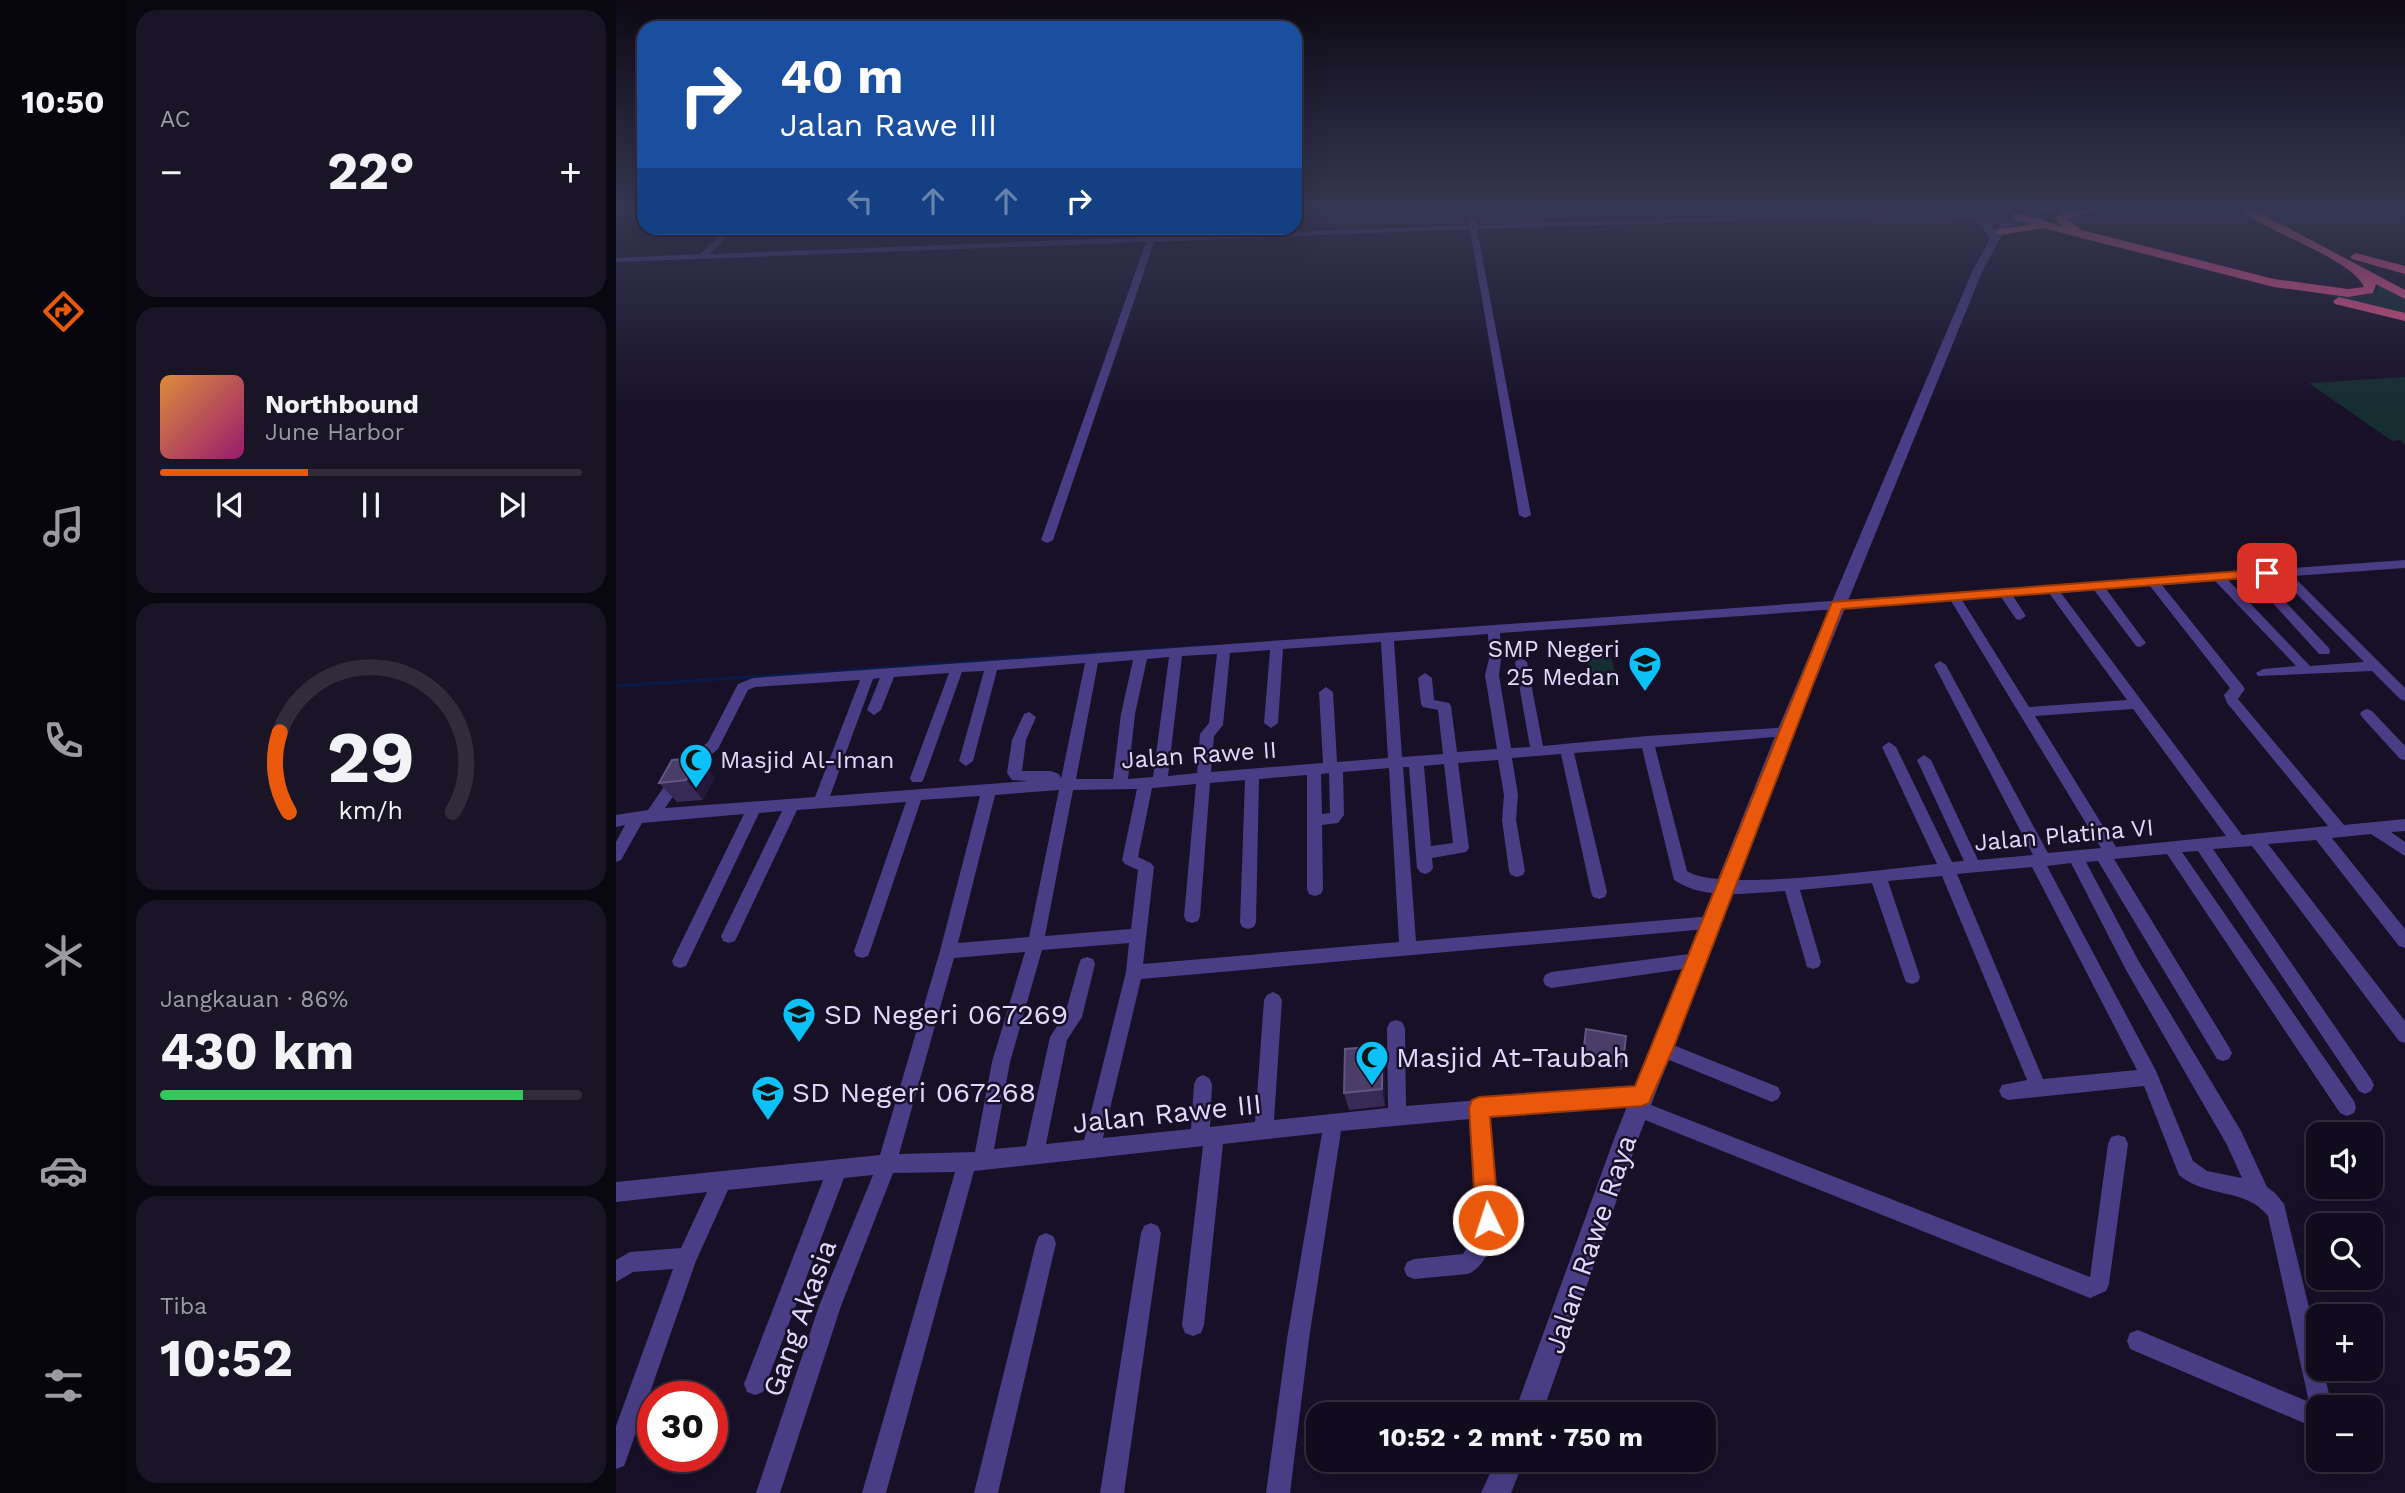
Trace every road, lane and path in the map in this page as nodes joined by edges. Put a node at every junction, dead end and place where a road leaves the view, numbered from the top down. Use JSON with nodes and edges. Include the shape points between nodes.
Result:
{"nodes":[{"id":1,"x":1139,"y":276,"type":"edge"},
{"id":2,"x":1482,"y":276,"type":"edge"},
{"id":3,"x":1975,"y":276,"type":"edge"},
{"id":4,"x":2225,"y":276,"type":"edge"},
{"id":5,"x":2252,"y":276,"type":"edge"},
{"id":6,"x":2363,"y":276,"type":"edge"},
{"id":7,"x":2373,"y":276,"type":"edge"},
{"id":8,"x":2381,"y":276,"type":"edge"},
{"id":9,"x":2405,"y":288,"type":"edge"},
{"id":10,"x":2405,"y":295,"type":"edge"},
{"id":11,"x":2405,"y":317,"type":"edge"},
{"id":12,"x":1525,"y":514,"type":"dead end"},
{"id":13,"x":1047,"y":540,"type":"dead end"},
{"id":14,"x":2405,"y":564,"type":"edge"},
{"id":15,"x":2282,"y":572,"type":"junction"},
{"id":16,"x":2253,"y":574,"type":"junction"},
{"id":17,"x":2218,"y":577,"type":"junction"},
{"id":18,"x":2152,"y":581,"type":"junction"},
{"id":19,"x":2096,"y":585,"type":"junction"},
{"id":20,"x":2052,"y":589,"type":"junction"},
{"id":21,"x":2004,"y":592,"type":"junction"},
{"id":22,"x":1954,"y":596,"type":"junction"},
{"id":23,"x":1839,"y":599,"type":"junction"},
{"id":24,"x":2020,"y":616,"type":"dead end"},
{"id":25,"x":1494,"y":631,"type":"junction"},
{"id":26,"x":1387,"y":638,"type":"junction"},
{"id":27,"x":2140,"y":643,"type":"dead end"},
{"id":28,"x":1278,"y":646,"type":"junction"},
{"id":29,"x":1224,"y":649,"type":"junction"},
{"id":30,"x":2324,"y":651,"type":"dead end"},
{"id":31,"x":1177,"y":653,"type":"junction"},
{"id":32,"x":1141,"y":655,"type":"junction"},
{"id":33,"x":1092,"y":659,"type":"junction"},
{"id":34,"x":1521,"y":662,"type":"dead end"},
{"id":35,"x":1940,"y":665,"type":"dead end"},
{"id":36,"x":992,"y":666,"type":"junction"},
{"id":37,"x":2374,"y":666,"type":"junction"},
{"id":38,"x":957,"y":668,"type":"junction"},
{"id":39,"x":2307,"y":670,"type":"junction"},
{"id":40,"x":889,"y":673,"type":"junction"},
{"id":41,"x":2263,"y":673,"type":"dead end"},
{"id":42,"x":868,"y":675,"type":"junction"},
{"id":43,"x":1425,"y":678,"type":"dead end"},
{"id":44,"x":1326,"y":691,"type":"dead end"},
{"id":45,"x":2405,"y":695,"type":"edge"},
{"id":46,"x":2137,"y":704,"type":"junction"},
{"id":47,"x":874,"y":710,"type":"dead end"},
{"id":48,"x":2026,"y":712,"type":"junction"},
{"id":49,"x":2367,"y":714,"type":"dead end"},
{"id":50,"x":1029,"y":717,"type":"dead end"},
{"id":51,"x":1271,"y":723,"type":"dead end"},
{"id":52,"x":1786,"y":731,"type":"junction"},
{"id":53,"x":1647,"y":741,"type":"junction"},
{"id":54,"x":1566,"y":747,"type":"junction"},
{"id":55,"x":1889,"y":747,"type":"dead end"},
{"id":56,"x":1537,"y":749,"type":"junction"},
{"id":57,"x":1504,"y":755,"type":"junction"},
{"id":58,"x":2405,"y":755,"type":"edge"},
{"id":59,"x":1449,"y":759,"type":"junction"},
{"id":60,"x":1924,"y":760,"type":"dead end"},
{"id":61,"x":966,"y":761,"type":"dead end"},
{"id":62,"x":1416,"y":761,"type":"junction"},
{"id":63,"x":1395,"y":763,"type":"junction"},
{"id":64,"x":1327,"y":768,"type":"junction"},
{"id":65,"x":1252,"y":774,"type":"junction"},
{"id":66,"x":917,"y":778,"type":"dead end"},
{"id":67,"x":1204,"y":778,"type":"junction"},
{"id":68,"x":1153,"y":782,"type":"junction"},
{"id":69,"x":1060,"y":784,"type":"junction"},
{"id":70,"x":1120,"y":785,"type":"junction"},
{"id":71,"x":989,"y":789,"type":"junction"},
{"id":72,"x":916,"y":795,"type":"junction"},
{"id":73,"x":820,"y":803,"type":"junction"},
{"id":74,"x":792,"y":805,"type":"junction"},
{"id":75,"x":754,"y":808,"type":"junction"},
{"id":76,"x":653,"y":815,"type":"junction"},
{"id":77,"x":636,"y":820,"type":"junction"},
{"id":78,"x":1314,"y":820,"type":"junction"},
{"id":79,"x":616,"y":821,"type":"edge"},
{"id":80,"x":2405,"y":825,"type":"edge"},
{"id":81,"x":2373,"y":828,"type":"junction"},
{"id":82,"x":2340,"y":831,"type":"junction"},
{"id":83,"x":2319,"y":833,"type":"junction"},
{"id":84,"x":2248,"y":841,"type":"junction"},
{"id":85,"x":2202,"y":845,"type":"junction"},
{"id":86,"x":2171,"y":848,"type":"junction"},
{"id":87,"x":2405,"y":850,"type":"edge"},
{"id":88,"x":2107,"y":854,"type":"junction"},
{"id":89,"x":616,"y":856,"type":"edge"},
{"id":90,"x":2076,"y":858,"type":"junction"},
{"id":91,"x":2041,"y":861,"type":"junction"},
{"id":92,"x":1974,"y":867,"type":"junction"},
{"id":93,"x":1947,"y":869,"type":"junction"},
{"id":94,"x":1517,"y":871,"type":"dead end"},
{"id":95,"x":1878,"y":876,"type":"junction"},
{"id":96,"x":1791,"y":884,"type":"junction"},
{"id":97,"x":1726,"y":886,"type":"junction"},
{"id":98,"x":1315,"y":889,"type":"dead end"},
{"id":99,"x":1599,"y":892,"type":"dead end"},
{"id":100,"x":1192,"y":916,"type":"dead end"},
{"id":101,"x":1248,"y":922,"type":"dead end"},
{"id":102,"x":1712,"y":923,"type":"junction"},
{"id":103,"x":1139,"y":935,"type":"junction"},
{"id":104,"x":729,"y":936,"type":"dead end"},
{"id":105,"x":2405,"y":941,"type":"edge"},
{"id":106,"x":1035,"y":944,"type":"junction"},
{"id":107,"x":1408,"y":947,"type":"junction"},
{"id":108,"x":862,"y":951,"type":"dead end"},
{"id":109,"x":948,"y":951,"type":"junction"},
{"id":110,"x":1697,"y":960,"type":"junction"},
{"id":111,"x":680,"y":961,"type":"dead end"},
{"id":112,"x":1813,"y":962,"type":"dead end"},
{"id":113,"x":1087,"y":964,"type":"dead end"},
{"id":114,"x":1134,"y":972,"type":"junction"},
{"id":115,"x":1912,"y":976,"type":"dead end"},
{"id":116,"x":1551,"y":980,"type":"dead end"},
{"id":117,"x":1273,"y":1000,"type":"dead end"},
{"id":118,"x":1396,"y":1028,"type":"dead end"},
{"id":119,"x":2405,"y":1035,"type":"edge"},
{"id":120,"x":1663,"y":1049,"type":"junction"},
{"id":121,"x":2223,"y":1053,"type":"dead end"},
{"id":122,"x":2035,"y":1077,"type":"dead end"},
{"id":123,"x":2150,"y":1077,"type":"junction"},
{"id":124,"x":1203,"y":1084,"type":"dead end"},
{"id":125,"x":2365,"y":1085,"type":"dead end"},
{"id":126,"x":2008,"y":1091,"type":"dead end"},
{"id":127,"x":1772,"y":1093,"type":"dead end"},
{"id":128,"x":1639,"y":1102,"type":"junction"},
{"id":129,"x":2347,"y":1107,"type":"dead end"},
{"id":130,"x":1479,"y":1108,"type":"junction"},
{"id":131,"x":1397,"y":1116,"type":"junction"},
{"id":132,"x":1333,"y":1123,"type":"junction"},
{"id":133,"x":1264,"y":1130,"type":"junction"},
{"id":134,"x":1207,"y":1137,"type":"junction"},
{"id":135,"x":2118,"y":1144,"type":"dead end"},
{"id":136,"x":1091,"y":1149,"type":"junction"},
{"id":137,"x":1034,"y":1155,"type":"junction"},
{"id":138,"x":975,"y":1160,"type":"junction"},
{"id":139,"x":887,"y":1164,"type":"junction"},
{"id":140,"x":837,"y":1170,"type":"junction"},
{"id":141,"x":722,"y":1182,"type":"junction"},
{"id":142,"x":616,"y":1192,"type":"edge"},
{"id":143,"x":2259,"y":1193,"type":"junction"},
{"id":144,"x":1151,"y":1233,"type":"dead end"},
{"id":145,"x":1046,"y":1243,"type":"dead end"},
{"id":146,"x":687,"y":1258,"type":"junction"},
{"id":147,"x":1414,"y":1269,"type":"dead end"},
{"id":148,"x":616,"y":1272,"type":"edge"},
{"id":149,"x":1193,"y":1325,"type":"dead end"},
{"id":150,"x":2138,"y":1340,"type":"dead end"},
{"id":151,"x":755,"y":1384,"type":"dead end"},
{"id":152,"x":2318,"y":1395,"type":"edge"},
{"id":153,"x":1533,"y":1402,"type":"edge"},
{"id":154,"x":2306,"y":1412,"type":"edge"},
{"id":155,"x":616,"y":1458,"type":"edge"},
{"id":156,"x":1505,"y":1472,"type":"edge"},
{"id":157,"x":768,"y":1493,"type":"edge"},
{"id":158,"x":874,"y":1493,"type":"edge"},
{"id":159,"x":986,"y":1493,"type":"edge"},
{"id":160,"x":1112,"y":1493,"type":"edge"},
{"id":161,"x":1278,"y":1493,"type":"edge"},
{"id":162,"x":1496,"y":1493,"type":"edge"}],
"edges":[{"from":1,"to":13,"type":"street"},
{"from":2,"to":12,"type":"street"},
{"from":3,"to":23,"type":"street","name":"Jalan Rawe Raya"},
{"from":4,"to":11,"type":"highway"},
{"from":5,"to":6,"type":"highway","via":[[2320,292],[2355,295],[2369,290],[2370,281]]},
{"from":7,"to":10,"type":"highway"},
{"from":8,"to":9,"type":"highway"},
{"from":14,"to":15,"type":"street"},
{"from":15,"to":16,"type":"street"},
{"from":15,"to":37,"type":"street"},
{"from":16,"to":17,"type":"street"},
{"from":16,"to":30,"type":"street"},
{"from":17,"to":18,"type":"street"},
{"from":17,"to":39,"type":"street"},
{"from":18,"to":19,"type":"street"},
{"from":18,"to":82,"type":"street","via":[[2238,689],[2232,699]]},
{"from":19,"to":20,"type":"street"},
{"from":19,"to":27,"type":"street"},
{"from":20,"to":21,"type":"street"},
{"from":20,"to":46,"type":"street"},
{"from":21,"to":22,"type":"street"},
{"from":21,"to":24,"type":"street"},
{"from":22,"to":23,"type":"street"},
{"from":22,"to":48,"type":"street"},
{"from":23,"to":25,"type":"street"},
{"from":23,"to":52,"type":"street","name":"Jalan Rawe Raya"},
{"from":25,"to":26,"type":"street"},
{"from":25,"to":57,"type":"street","via":[[1492,675]]},
{"from":26,"to":28,"type":"street"},
{"from":26,"to":63,"type":"street"},
{"from":28,"to":29,"type":"street"},
{"from":28,"to":51,"type":"street"},
{"from":29,"to":31,"type":"street"},
{"from":29,"to":67,"type":"street","via":[[1216,725],[1207,734]]},
{"from":31,"to":32,"type":"street"},
{"from":31,"to":68,"type":"street"},
{"from":32,"to":33,"type":"street"},
{"from":32,"to":70,"type":"street"},
{"from":33,"to":36,"type":"street"},
{"from":33,"to":69,"type":"street"},
{"from":34,"to":56,"type":"street"},
{"from":35,"to":91,"type":"street"},
{"from":36,"to":38,"type":"street"},
{"from":36,"to":61,"type":"street"},
{"from":37,"to":39,"type":"street"},
{"from":37,"to":45,"type":"street"},
{"from":38,"to":40,"type":"street"},
{"from":38,"to":66,"type":"street"},
{"from":39,"to":41,"type":"street"},
{"from":40,"to":42,"type":"street"},
{"from":40,"to":47,"type":"street"},
{"from":42,"to":73,"type":"street"},
{"from":42,"to":76,"type":"street","via":[[743,687],[713,745],[684,769]]},
{"from":43,"to":59,"type":"street","via":[[1428,704],[1444,706]]},
{"from":44,"to":64,"type":"street"},
{"from":46,"to":48,"type":"street"},
{"from":46,"to":84,"type":"street"},
{"from":48,"to":88,"type":"street"},
{"from":49,"to":58,"type":"street"},
{"from":50,"to":69,"type":"street","via":[[1019,740],[1014,773],[1051,776]]},
{"from":52,"to":53,"type":"street","name":"Jalan Rawe II"},
{"from":52,"to":97,"type":"street","name":"Jalan Rawe Raya"},
{"from":53,"to":54,"type":"street","name":"Jalan Rawe II"},
{"from":53,"to":97,"type":"street","name":"Jalan Platina VI","via":[[1679,875],[1688,882]]},
{"from":54,"to":56,"type":"street","name":"Jalan Rawe II"},
{"from":54,"to":99,"type":"street"},
{"from":55,"to":93,"type":"street"},
{"from":56,"to":57,"type":"street","name":"Jalan Rawe II"},
{"from":57,"to":59,"type":"street","name":"Jalan Rawe II"},
{"from":57,"to":94,"type":"street"},
{"from":59,"to":62,"type":"street","name":"Jalan Rawe II"},
{"from":59,"to":62,"type":"street","via":[[1461,848],[1424,861]]},
{"from":60,"to":92,"type":"street"},
{"from":62,"to":63,"type":"street","name":"Jalan Rawe II"},
{"from":63,"to":64,"type":"street","name":"Jalan Rawe II"},
{"from":63,"to":107,"type":"street"},
{"from":64,"to":65,"type":"street","name":"Jalan Rawe II"},
{"from":64,"to":78,"type":"street"},
{"from":64,"to":78,"type":"street","via":[[1337,815]]},
{"from":65,"to":67,"type":"street","name":"Jalan Rawe II"},
{"from":65,"to":101,"type":"street"},
{"from":67,"to":68,"type":"street","name":"Jalan Rawe II"},
{"from":67,"to":100,"type":"street"},
{"from":68,"to":70,"type":"street","name":"Jalan Rawe II"},
{"from":68,"to":103,"type":"street","via":[[1130,860],[1146,867]]},
{"from":69,"to":70,"type":"street","name":"Jalan Rawe II"},
{"from":69,"to":71,"type":"street","name":"Jalan Rawe II"},
{"from":69,"to":106,"type":"street"},
{"from":71,"to":72,"type":"street","name":"Jalan Rawe II"},
{"from":71,"to":109,"type":"street","name":"Gang Akasia"},
{"from":72,"to":73,"type":"street","name":"Jalan Rawe II"},
{"from":72,"to":108,"type":"street"},
{"from":73,"to":74,"type":"street","name":"Jalan Rawe II"},
{"from":74,"to":75,"type":"street","name":"Jalan Rawe II"},
{"from":74,"to":104,"type":"street"},
{"from":75,"to":76,"type":"street","name":"Jalan Rawe II"},
{"from":75,"to":111,"type":"street"},
{"from":76,"to":77,"type":"street","name":"Jalan Rawe II"},
{"from":77,"to":79,"type":"street","name":"Jalan Rawe II"},
{"from":77,"to":89,"type":"street"},
{"from":78,"to":98,"type":"street"},
{"from":80,"to":81,"type":"street","name":"Jalan Platina VI"},
{"from":81,"to":82,"type":"street","name":"Jalan Platina VI"},
{"from":81,"to":87,"type":"street"},
{"from":82,"to":83,"type":"street","name":"Jalan Platina VI"},
{"from":83,"to":84,"type":"street","name":"Jalan Platina VI"},
{"from":83,"to":105,"type":"street"},
{"from":84,"to":85,"type":"street","name":"Jalan Platina VI"},
{"from":84,"to":119,"type":"street"},
{"from":85,"to":86,"type":"street","name":"Jalan Platina VI"},
{"from":85,"to":125,"type":"street"},
{"from":86,"to":88,"type":"street","name":"Jalan Platina VI"},
{"from":86,"to":129,"type":"street"},
{"from":88,"to":90,"type":"street","name":"Jalan Platina VI"},
{"from":88,"to":121,"type":"street"},
{"from":90,"to":91,"type":"street","name":"Jalan Platina VI"},
{"from":90,"to":143,"type":"street","via":[[2132,965],[2234,1138]]},
{"from":91,"to":92,"type":"street","name":"Jalan Platina VI"},
{"from":91,"to":123,"type":"street"},
{"from":92,"to":93,"type":"street","name":"Jalan Platina VI"},
{"from":93,"to":95,"type":"street","name":"Jalan Platina VI"},
{"from":93,"to":122,"type":"street"},
{"from":95,"to":96,"type":"street","name":"Jalan Platina VI"},
{"from":95,"to":115,"type":"street"},
{"from":96,"to":97,"type":"street","name":"Jalan Platina VI"},
{"from":96,"to":112,"type":"street"},
{"from":97,"to":102,"type":"street","name":"Jalan Rawe Raya"},
{"from":102,"to":107,"type":"street"},
{"from":102,"to":110,"type":"street","name":"Jalan Rawe Raya"},
{"from":103,"to":106,"type":"street"},
{"from":103,"to":114,"type":"street"},
{"from":106,"to":109,"type":"street"},
{"from":106,"to":138,"type":"street"},
{"from":107,"to":114,"type":"street"},
{"from":109,"to":139,"type":"street","name":"Gang Akasia"},
{"from":110,"to":116,"type":"street"},
{"from":110,"to":120,"type":"street","name":"Jalan Rawe Raya"},
{"from":113,"to":137,"type":"street","via":[[1073,1017],[1059,1037]]},
{"from":114,"to":136,"type":"street"},
{"from":117,"to":133,"type":"street"},
{"from":118,"to":131,"type":"street"},
{"from":120,"to":127,"type":"street"},
{"from":120,"to":128,"type":"street","name":"Jalan Rawe Raya"},
{"from":123,"to":126,"type":"street"},
{"from":123,"to":143,"type":"street","via":[[2190,1173]]},
{"from":124,"to":134,"type":"street"},
{"from":128,"to":130,"type":"street","name":"Jalan Rawe III"},
{"from":128,"to":135,"type":"street","via":[[2090,1289],[2099,1284]]},
{"from":128,"to":153,"type":"street","name":"Jalan Rawe Raya"},
{"from":130,"to":131,"type":"street","name":"Jalan Rawe III"},
{"from":130,"to":147,"type":"street","via":[[1486,1236],[1468,1264]]},
{"from":131,"to":132,"type":"street","name":"Jalan Rawe III"},
{"from":132,"to":133,"type":"street","name":"Jalan Rawe III"},
{"from":132,"to":161,"type":"street"},
{"from":133,"to":134,"type":"street","name":"Jalan Rawe III"},
{"from":134,"to":136,"type":"street","name":"Jalan Rawe III"},
{"from":134,"to":149,"type":"street"},
{"from":136,"to":137,"type":"street","name":"Jalan Rawe III"},
{"from":137,"to":138,"type":"street","name":"Jalan Rawe III"},
{"from":138,"to":139,"type":"street","name":"Jalan Rawe III"},
{"from":138,"to":158,"type":"street"},
{"from":139,"to":140,"type":"street","name":"Jalan Rawe III"},
{"from":139,"to":157,"type":"street","name":"Gang Akasia","via":[[830,1306]]},
{"from":140,"to":141,"type":"street","name":"Jalan Rawe III"},
{"from":140,"to":151,"type":"street"},
{"from":141,"to":142,"type":"street","name":"Jalan Rawe III"},
{"from":141,"to":146,"type":"street"},
{"from":143,"to":152,"type":"street","via":[[2277,1211]]},
{"from":144,"to":160,"type":"street"},
{"from":145,"to":159,"type":"street"},
{"from":146,"to":148,"type":"street","via":[[630,1262]]},
{"from":146,"to":155,"type":"street"},
{"from":150,"to":154,"type":"street"},
{"from":156,"to":162,"type":"street"}]}
